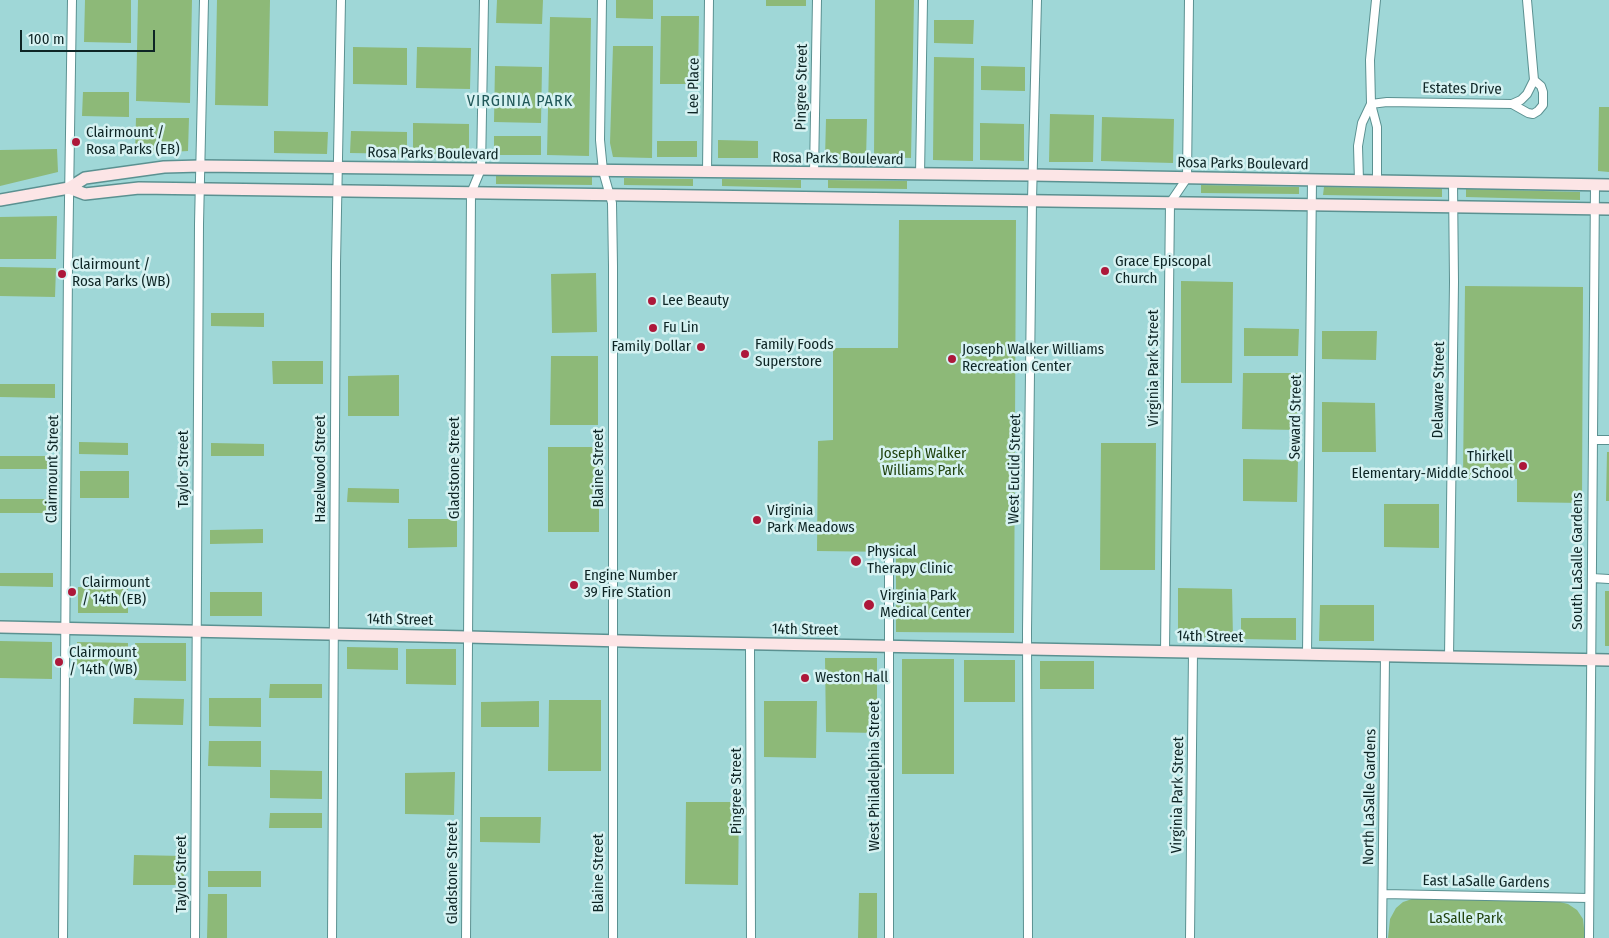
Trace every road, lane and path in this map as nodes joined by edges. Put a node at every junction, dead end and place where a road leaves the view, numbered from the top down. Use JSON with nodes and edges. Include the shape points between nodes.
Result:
{"nodes":[{"id":1,"x":72,"y":0,"type":"edge"},
{"id":2,"x":204,"y":0,"type":"edge"},
{"id":3,"x":341,"y":0,"type":"edge"},
{"id":4,"x":484,"y":0,"type":"edge"},
{"id":5,"x":602,"y":0,"type":"edge"},
{"id":6,"x":709,"y":0,"type":"edge"},
{"id":7,"x":817,"y":0,"type":"edge"},
{"id":8,"x":923,"y":0,"type":"edge"},
{"id":9,"x":1037,"y":0,"type":"edge"},
{"id":10,"x":1190,"y":0,"type":"edge"},
{"id":11,"x":1376,"y":0,"type":"edge"},
{"id":12,"x":1528,"y":0,"type":"edge"},
{"id":13,"x":1534,"y":80,"type":"junction"},
{"id":14,"x":1370,"y":104,"type":"junction"},
{"id":15,"x":1512,"y":104,"type":"junction"},
{"id":16,"x":201,"y":166,"type":"junction"},
{"id":17,"x":338,"y":168,"type":"junction"},
{"id":18,"x":481,"y":169,"type":"junction"},
{"id":19,"x":603,"y":171,"type":"junction"},
{"id":20,"x":707,"y":172,"type":"junction"},
{"id":21,"x":814,"y":174,"type":"junction"},
{"id":22,"x":920,"y":175,"type":"junction"},
{"id":23,"x":1032,"y":175,"type":"junction"},
{"id":24,"x":1187,"y":178,"type":"junction"},
{"id":25,"x":1312,"y":180,"type":"junction"},
{"id":26,"x":1359,"y":182,"type":"junction"},
{"id":27,"x":1377,"y":182,"type":"junction"},
{"id":28,"x":1454,"y":183,"type":"junction"},
{"id":29,"x":1595,"y":185,"type":"junction"},
{"id":30,"x":1609,"y":185,"type":"edge"},
{"id":31,"x":69,"y":188,"type":"junction"},
{"id":32,"x":200,"y":189,"type":"junction"},
{"id":33,"x":337,"y":191,"type":"junction"},
{"id":34,"x":471,"y":193,"type":"junction"},
{"id":35,"x":610,"y":195,"type":"junction"},
{"id":36,"x":0,"y":200,"type":"edge"},
{"id":37,"x":1032,"y":200,"type":"junction"},
{"id":38,"x":1170,"y":203,"type":"junction"},
{"id":39,"x":1311,"y":204,"type":"junction"},
{"id":40,"x":1453,"y":206,"type":"junction"},
{"id":41,"x":1595,"y":208,"type":"junction"},
{"id":42,"x":1609,"y":209,"type":"edge"},
{"id":43,"x":1593,"y":440,"type":"junction"},
{"id":44,"x":1609,"y":440,"type":"edge"},
{"id":45,"x":889,"y":555,"type":"dead end"},
{"id":46,"x":1592,"y":578,"type":"junction"},
{"id":47,"x":1609,"y":579,"type":"edge"},
{"id":48,"x":0,"y":628,"type":"edge"},
{"id":49,"x":65,"y":629,"type":"junction"},
{"id":50,"x":197,"y":631,"type":"junction"},
{"id":51,"x":334,"y":634,"type":"junction"},
{"id":52,"x":468,"y":636,"type":"junction"},
{"id":53,"x":613,"y":641,"type":"junction"},
{"id":54,"x":750,"y":644,"type":"junction"},
{"id":55,"x":889,"y":646,"type":"junction"},
{"id":56,"x":1027,"y":649,"type":"junction"},
{"id":57,"x":1165,"y":652,"type":"junction"},
{"id":58,"x":1193,"y":652,"type":"junction"},
{"id":59,"x":1307,"y":654,"type":"junction"},
{"id":60,"x":1385,"y":656,"type":"junction"},
{"id":61,"x":1449,"y":657,"type":"junction"},
{"id":62,"x":1591,"y":660,"type":"junction"},
{"id":63,"x":1609,"y":660,"type":"edge"},
{"id":64,"x":1383,"y":894,"type":"junction"},
{"id":65,"x":1589,"y":898,"type":"junction"},
{"id":66,"x":63,"y":938,"type":"edge"},
{"id":67,"x":195,"y":938,"type":"edge"},
{"id":68,"x":332,"y":938,"type":"edge"},
{"id":69,"x":466,"y":938,"type":"edge"},
{"id":70,"x":613,"y":938,"type":"edge"},
{"id":71,"x":751,"y":938,"type":"edge"},
{"id":72,"x":889,"y":938,"type":"edge"},
{"id":73,"x":1028,"y":938,"type":"edge"},
{"id":74,"x":1190,"y":938,"type":"edge"},
{"id":75,"x":1382,"y":938,"type":"edge"},
{"id":76,"x":1589,"y":938,"type":"edge"}],
"edges":[{"from":1,"to":31,"type":"street","name":"Clairmount Street"},
{"from":2,"to":16,"type":"street","name":"Taylor Street"},
{"from":3,"to":17,"type":"street","name":"Hazelwood Street"},
{"from":4,"to":18,"type":"street","name":"Gladstone Street"},
{"from":5,"to":19,"type":"street","name":"Blaine Street","via":[[600,140]]},
{"from":6,"to":20,"type":"street","name":"Lee Place"},
{"from":7,"to":21,"type":"street","name":"Pingree Street"},
{"from":8,"to":22,"type":"street"},
{"from":9,"to":23,"type":"street","name":"West Euclid Street"},
{"from":10,"to":24,"type":"street"},
{"from":11,"to":14,"type":"street","via":[[1370,60]]},
{"from":12,"to":13,"type":"street"},
{"from":13,"to":15,"type":"street","name":"Estates Drive","via":[[1527,94]]},
{"from":13,"to":15,"type":"street","via":[[1541,86],[1544,98],[1538,111],[1528,113]]},
{"from":14,"to":15,"type":"street","name":"Estates Drive"},
{"from":14,"to":26,"type":"street","via":[[1358,146]]},
{"from":14,"to":27,"type":"street","via":[[1377,127]]},
{"from":16,"to":17,"type":"street","name":"Rosa Parks Boulevard"},
{"from":16,"to":31,"type":"street","name":"Rosa Parks Boulevard","via":[[164,167],[85,178]]},
{"from":16,"to":32,"type":"street","name":"Taylor Street"},
{"from":17,"to":18,"type":"street","name":"Rosa Parks Boulevard"},
{"from":17,"to":33,"type":"street","name":"Hazelwood Street"},
{"from":18,"to":19,"type":"street","name":"Rosa Parks Boulevard"},
{"from":18,"to":34,"type":"street","name":"Gladstone Street"},
{"from":19,"to":20,"type":"street","name":"Rosa Parks Boulevard"},
{"from":19,"to":35,"type":"street","name":"Blaine Street"},
{"from":20,"to":21,"type":"street","name":"Rosa Parks Boulevard"},
{"from":21,"to":22,"type":"street","name":"Rosa Parks Boulevard"},
{"from":22,"to":23,"type":"street","name":"Rosa Parks Boulevard"},
{"from":23,"to":24,"type":"street","name":"Rosa Parks Boulevard"},
{"from":23,"to":37,"type":"street","name":"West Euclid Street"},
{"from":24,"to":25,"type":"street","name":"Rosa Parks Boulevard"},
{"from":24,"to":38,"type":"street"},
{"from":25,"to":26,"type":"street","name":"Rosa Parks Boulevard"},
{"from":25,"to":39,"type":"street","name":"Seward Street"},
{"from":26,"to":27,"type":"street","name":"Rosa Parks Boulevard"},
{"from":27,"to":28,"type":"street","name":"Rosa Parks Boulevard"},
{"from":28,"to":29,"type":"street","name":"Rosa Parks Boulevard"},
{"from":28,"to":40,"type":"street","name":"Delaware Street"},
{"from":29,"to":30,"type":"street","name":"Rosa Parks Boulevard"},
{"from":29,"to":41,"type":"street","name":"South LaSalle Gardens"},
{"from":31,"to":32,"type":"street","name":"Rosa Parks Boulevard","via":[[85,194],[139,188]]},
{"from":31,"to":36,"type":"street","name":"Rosa Parks Boulevard"},
{"from":31,"to":49,"type":"street","name":"Clairmount Street"},
{"from":32,"to":33,"type":"street","name":"Rosa Parks Boulevard"},
{"from":32,"to":50,"type":"street","name":"Taylor Street"},
{"from":33,"to":34,"type":"street","name":"Rosa Parks Boulevard"},
{"from":33,"to":51,"type":"street","name":"Hazelwood Street"},
{"from":34,"to":35,"type":"street","name":"Rosa Parks Boulevard"},
{"from":34,"to":52,"type":"street","name":"Gladstone Street"},
{"from":35,"to":37,"type":"street","name":"Rosa Parks Boulevard"},
{"from":35,"to":53,"type":"street","name":"Blaine Street","via":[[613,266]]},
{"from":37,"to":38,"type":"street","name":"Rosa Parks Boulevard"},
{"from":37,"to":56,"type":"street","name":"West Euclid Street"},
{"from":38,"to":39,"type":"street","name":"Rosa Parks Boulevard"},
{"from":38,"to":57,"type":"street","name":"Virginia Park Street"},
{"from":39,"to":40,"type":"street","name":"Rosa Parks Boulevard"},
{"from":39,"to":59,"type":"street","name":"Seward Street"},
{"from":40,"to":41,"type":"street","name":"Rosa Parks Boulevard"},
{"from":40,"to":61,"type":"street","name":"Delaware Street"},
{"from":41,"to":42,"type":"street","name":"Rosa Parks Boulevard"},
{"from":41,"to":43,"type":"street","name":"South LaSalle Gardens"},
{"from":43,"to":44,"type":"street"},
{"from":43,"to":46,"type":"street","name":"South LaSalle Gardens"},
{"from":45,"to":55,"type":"street","name":"West Philadelphia Street"},
{"from":46,"to":47,"type":"street"},
{"from":46,"to":62,"type":"street","name":"South LaSalle Gardens"},
{"from":48,"to":49,"type":"street","name":"14th Street"},
{"from":49,"to":50,"type":"street","name":"14th Street"},
{"from":49,"to":66,"type":"street","name":"Clairmount Street"},
{"from":50,"to":51,"type":"street","name":"14th Street"},
{"from":50,"to":67,"type":"street","name":"Taylor Street"},
{"from":51,"to":52,"type":"street","name":"14th Street"},
{"from":51,"to":68,"type":"street","name":"Hazelwood Street"},
{"from":52,"to":53,"type":"street","name":"14th Street"},
{"from":52,"to":69,"type":"street","name":"Gladstone Street"},
{"from":53,"to":54,"type":"street","name":"14th Street"},
{"from":53,"to":70,"type":"street","name":"Blaine Street"},
{"from":54,"to":55,"type":"street","name":"14th Street"},
{"from":54,"to":71,"type":"street","name":"Pingree Street"},
{"from":55,"to":56,"type":"street","name":"14th Street"},
{"from":55,"to":72,"type":"street","name":"West Philadelphia Street"},
{"from":56,"to":57,"type":"street","name":"14th Street"},
{"from":56,"to":73,"type":"street","name":"West Euclid Street"},
{"from":57,"to":58,"type":"street","name":"14th Street"},
{"from":58,"to":59,"type":"street","name":"14th Street"},
{"from":58,"to":74,"type":"street","name":"Virginia Park Street"},
{"from":59,"to":60,"type":"street","name":"14th Street"},
{"from":60,"to":61,"type":"street","name":"14th Street"},
{"from":60,"to":64,"type":"street","name":"North LaSalle Gardens"},
{"from":61,"to":62,"type":"street","name":"14th Street"},
{"from":62,"to":63,"type":"street","name":"14th Street"},
{"from":62,"to":65,"type":"street","name":"South LaSalle Gardens"},
{"from":64,"to":65,"type":"street","name":"East LaSalle Gardens"},
{"from":64,"to":75,"type":"street","name":"North LaSalle Gardens"},
{"from":65,"to":76,"type":"street","name":"South LaSalle Gardens"}]}
